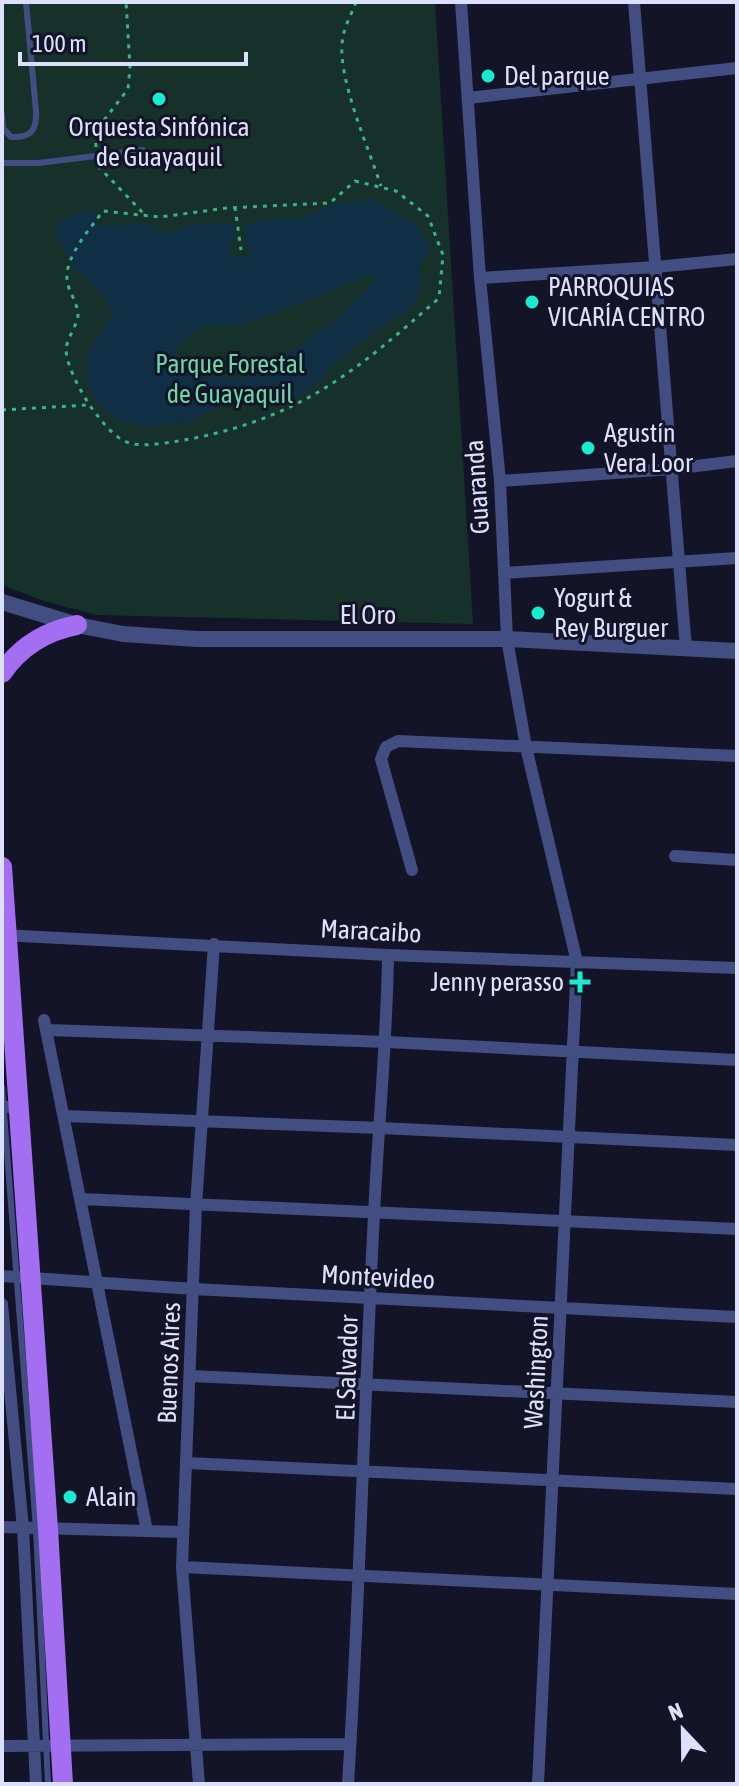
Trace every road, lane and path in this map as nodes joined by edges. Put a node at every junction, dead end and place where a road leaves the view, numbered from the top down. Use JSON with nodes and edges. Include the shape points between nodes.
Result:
{"nodes":[{"id":1,"x":26,"y":2,"type":"edge"},
{"id":2,"x":126,"y":2,"type":"edge"},
{"id":3,"x":356,"y":2,"type":"edge"},
{"id":4,"x":461,"y":2,"type":"edge"},
{"id":5,"x":634,"y":2,"type":"edge"},
{"id":6,"x":737,"y":68,"type":"edge"},
{"id":7,"x":640,"y":79,"type":"junction"},
{"id":8,"x":468,"y":98,"type":"junction"},
{"id":9,"x":2,"y":114,"type":"edge"},
{"id":10,"x":143,"y":150,"type":"dead end"},
{"id":11,"x":2,"y":163,"type":"edge"},
{"id":12,"x":382,"y":187,"type":"junction"},
{"id":13,"x":235,"y":207,"type":"junction"},
{"id":14,"x":145,"y":215,"type":"junction"},
{"id":15,"x":241,"y":250,"type":"dead end"},
{"id":16,"x":737,"y":259,"type":"edge"},
{"id":17,"x":656,"y":267,"type":"junction"},
{"id":18,"x":480,"y":278,"type":"junction"},
{"id":19,"x":88,"y":405,"type":"junction"},
{"id":20,"x":2,"y":410,"type":"edge"},
{"id":21,"x":737,"y":461,"type":"edge"},
{"id":22,"x":672,"y":469,"type":"junction"},
{"id":23,"x":500,"y":481,"type":"junction"},
{"id":24,"x":737,"y":558,"type":"edge"},
{"id":25,"x":679,"y":562,"type":"junction"},
{"id":26,"x":504,"y":573,"type":"junction"},
{"id":27,"x":2,"y":602,"type":"edge"},
{"id":28,"x":77,"y":625,"type":"junction"},
{"id":29,"x":507,"y":639,"type":"junction"},
{"id":30,"x":686,"y":649,"type":"junction"},
{"id":31,"x":737,"y":651,"type":"edge"},
{"id":32,"x":2,"y":673,"type":"edge"},
{"id":33,"x":526,"y":747,"type":"junction"},
{"id":34,"x":737,"y":756,"type":"edge"},
{"id":35,"x":675,"y":856,"type":"dead end"},
{"id":36,"x":737,"y":860,"type":"edge"},
{"id":37,"x":2,"y":867,"type":"edge"},
{"id":38,"x":412,"y":870,"type":"dead end"},
{"id":39,"x":4,"y":934,"type":"edge"},
{"id":40,"x":214,"y":944,"type":"junction"},
{"id":41,"x":388,"y":955,"type":"junction"},
{"id":42,"x":577,"y":962,"type":"junction"},
{"id":43,"x":737,"y":968,"type":"edge"},
{"id":44,"x":208,"y":1035,"type":"junction"},
{"id":45,"x":387,"y":1042,"type":"junction"},
{"id":46,"x":573,"y":1052,"type":"junction"},
{"id":47,"x":737,"y":1060,"type":"edge"},
{"id":48,"x":2,"y":1087,"type":"edge"},
{"id":49,"x":8,"y":1107,"type":"edge"},
{"id":50,"x":65,"y":1116,"type":"junction"},
{"id":51,"x":202,"y":1121,"type":"junction"},
{"id":52,"x":381,"y":1128,"type":"junction"},
{"id":53,"x":569,"y":1137,"type":"junction"},
{"id":54,"x":737,"y":1145,"type":"edge"},
{"id":55,"x":82,"y":1199,"type":"junction"},
{"id":56,"x":196,"y":1205,"type":"junction"},
{"id":57,"x":374,"y":1213,"type":"junction"},
{"id":58,"x":565,"y":1222,"type":"junction"},
{"id":59,"x":737,"y":1229,"type":"edge"},
{"id":60,"x":2,"y":1276,"type":"edge"},
{"id":61,"x":23,"y":1277,"type":"junction"},
{"id":62,"x":98,"y":1284,"type":"junction"},
{"id":63,"x":194,"y":1289,"type":"junction"},
{"id":64,"x":371,"y":1299,"type":"junction"},
{"id":65,"x":2,"y":1304,"type":"edge"},
{"id":66,"x":561,"y":1309,"type":"junction"},
{"id":67,"x":737,"y":1317,"type":"edge"},
{"id":68,"x":191,"y":1376,"type":"junction"},
{"id":69,"x":368,"y":1385,"type":"junction"},
{"id":70,"x":557,"y":1394,"type":"junction"},
{"id":71,"x":737,"y":1402,"type":"edge"},
{"id":72,"x":187,"y":1463,"type":"junction"},
{"id":73,"x":365,"y":1471,"type":"junction"},
{"id":74,"x":553,"y":1481,"type":"junction"},
{"id":75,"x":737,"y":1489,"type":"edge"},
{"id":76,"x":2,"y":1527,"type":"edge"},
{"id":77,"x":36,"y":1529,"type":"junction"},
{"id":78,"x":147,"y":1531,"type":"junction"},
{"id":79,"x":182,"y":1532,"type":"junction"},
{"id":80,"x":182,"y":1567,"type":"junction"},
{"id":81,"x":358,"y":1576,"type":"junction"},
{"id":82,"x":548,"y":1585,"type":"junction"},
{"id":83,"x":737,"y":1594,"type":"edge"},
{"id":84,"x":350,"y":1744,"type":"junction"},
{"id":85,"x":196,"y":1745,"type":"junction"},
{"id":86,"x":2,"y":1746,"type":"edge"},
{"id":87,"x":46,"y":1746,"type":"junction"},
{"id":88,"x":36,"y":1784,"type":"edge"},
{"id":89,"x":48,"y":1784,"type":"edge"},
{"id":90,"x":63,"y":1784,"type":"edge"},
{"id":91,"x":199,"y":1784,"type":"edge"},
{"id":92,"x":348,"y":1784,"type":"edge"},
{"id":93,"x":538,"y":1784,"type":"edge"}],
"edges":[{"from":1,"to":9,"type":"lane","via":[[37,123],[24,138],[11,137],[3,128]]},
{"from":2,"to":14,"type":"path","via":[[128,89],[95,132],[98,168]]},
{"from":3,"to":12,"type":"path","via":[[342,38],[342,57]]},
{"from":4,"to":8,"type":"street","name":"Guaranda"},
{"from":5,"to":7,"type":"street"},
{"from":6,"to":7,"type":"street"},
{"from":7,"to":8,"type":"street"},
{"from":7,"to":17,"type":"street"},
{"from":8,"to":18,"type":"street","name":"Guaranda"},
{"from":10,"to":11,"type":"lane"},
{"from":12,"to":13,"type":"path","via":[[355,181],[330,203]]},
{"from":12,"to":19,"type":"path","via":[[396,191],[428,216],[443,255],[439,298],[369,360],[300,404],[237,430],[171,443],[129,443],[108,430]]},
{"from":13,"to":14,"type":"path"},
{"from":13,"to":15,"type":"path"},
{"from":14,"to":19,"type":"path","via":[[103,211],[68,268],[78,314],[66,349]]},
{"from":16,"to":17,"type":"street"},
{"from":17,"to":18,"type":"street"},
{"from":17,"to":22,"type":"street"},
{"from":18,"to":23,"type":"street","name":"Guaranda"},
{"from":19,"to":20,"type":"path"},
{"from":21,"to":22,"type":"street"},
{"from":22,"to":23,"type":"street"},
{"from":22,"to":25,"type":"street"},
{"from":23,"to":26,"type":"street","name":"Guaranda"},
{"from":24,"to":25,"type":"street"},
{"from":25,"to":26,"type":"street"},
{"from":25,"to":30,"type":"street"},
{"from":26,"to":29,"type":"street","name":"Guaranda"},
{"from":27,"to":28,"type":"street","name":"El Oro"},
{"from":28,"to":29,"type":"street","name":"El Oro","via":[[197,639]]},
{"from":28,"to":32,"type":"main road","via":[[33,642]]},
{"from":29,"to":30,"type":"street","name":"El Oro"},
{"from":29,"to":33,"type":"street","name":"Guaranda"},
{"from":30,"to":31,"type":"street","name":"El Oro"},
{"from":33,"to":34,"type":"street"},
{"from":33,"to":38,"type":"street","via":[[398,741],[386,747],[381,759]]},
{"from":33,"to":42,"type":"street","name":"Guaranda"},
{"from":35,"to":36,"type":"street"},
{"from":37,"to":39,"type":"main road"},
{"from":39,"to":40,"type":"street","name":"Maracaibo"},
{"from":39,"to":49,"type":"main road"},
{"from":40,"to":41,"type":"street","name":"Maracaibo"},
{"from":40,"to":44,"type":"street","name":"Buenos Aires"},
{"from":41,"to":42,"type":"street","name":"Maracaibo"},
{"from":41,"to":45,"type":"street","name":"El Salvador"},
{"from":42,"to":43,"type":"street","name":"Maracaibo"},
{"from":42,"to":46,"type":"street","name":"Washington"},
{"from":44,"to":45,"type":"street"},
{"from":44,"to":50,"type":"street","via":[[46,1025]]},
{"from":44,"to":51,"type":"street","name":"Buenos Aires"},
{"from":45,"to":46,"type":"street"},
{"from":45,"to":52,"type":"street","name":"El Salvador"},
{"from":46,"to":47,"type":"street"},
{"from":46,"to":53,"type":"street","name":"Washington"},
{"from":48,"to":49,"type":"lane"},
{"from":49,"to":61,"type":"main road"},
{"from":50,"to":51,"type":"street"},
{"from":50,"to":55,"type":"street"},
{"from":51,"to":52,"type":"street"},
{"from":51,"to":56,"type":"street","name":"Buenos Aires"},
{"from":52,"to":53,"type":"street"},
{"from":52,"to":57,"type":"street","name":"El Salvador"},
{"from":53,"to":54,"type":"street"},
{"from":53,"to":58,"type":"street","name":"Washington"},
{"from":55,"to":56,"type":"street"},
{"from":55,"to":62,"type":"street"},
{"from":56,"to":57,"type":"street"},
{"from":56,"to":63,"type":"street","name":"Buenos Aires"},
{"from":57,"to":58,"type":"street"},
{"from":57,"to":64,"type":"street","name":"El Salvador"},
{"from":58,"to":59,"type":"street"},
{"from":58,"to":66,"type":"street","name":"Washington"},
{"from":60,"to":61,"type":"street","name":"Montevideo"},
{"from":61,"to":62,"type":"street","name":"Montevideo"},
{"from":61,"to":77,"type":"main road"},
{"from":62,"to":63,"type":"street","name":"Montevideo"},
{"from":62,"to":78,"type":"street"},
{"from":63,"to":64,"type":"street","name":"Montevideo"},
{"from":63,"to":68,"type":"street","name":"Buenos Aires"},
{"from":64,"to":66,"type":"street","name":"Montevideo"},
{"from":64,"to":69,"type":"street","name":"El Salvador"},
{"from":65,"to":77,"type":"street"},
{"from":66,"to":67,"type":"street","name":"Montevideo"},
{"from":66,"to":70,"type":"street","name":"Washington"},
{"from":68,"to":69,"type":"street"},
{"from":68,"to":72,"type":"street","name":"Buenos Aires"},
{"from":69,"to":70,"type":"street"},
{"from":69,"to":73,"type":"street","name":"El Salvador"},
{"from":70,"to":71,"type":"street"},
{"from":70,"to":74,"type":"street","name":"Washington"},
{"from":72,"to":73,"type":"street"},
{"from":72,"to":79,"type":"street","name":"Buenos Aires"},
{"from":73,"to":74,"type":"street"},
{"from":73,"to":81,"type":"street","name":"El Salvador"},
{"from":74,"to":75,"type":"street"},
{"from":74,"to":82,"type":"street","name":"Washington"},
{"from":76,"to":77,"type":"street"},
{"from":77,"to":78,"type":"street"},
{"from":77,"to":87,"type":"main road"},
{"from":78,"to":79,"type":"street"},
{"from":79,"to":80,"type":"street","name":"Buenos Aires"},
{"from":80,"to":81,"type":"street"},
{"from":80,"to":85,"type":"street","name":"Buenos Aires"},
{"from":81,"to":82,"type":"street"},
{"from":81,"to":84,"type":"street","name":"El Salvador"},
{"from":82,"to":83,"type":"street"},
{"from":82,"to":93,"type":"street","name":"Washington"},
{"from":84,"to":85,"type":"street"},
{"from":84,"to":92,"type":"street","name":"El Salvador"},
{"from":85,"to":87,"type":"street"},
{"from":85,"to":91,"type":"street","name":"Buenos Aires"},
{"from":86,"to":87,"type":"street"},
{"from":87,"to":88,"type":"street"},
{"from":87,"to":89,"type":"lane"},
{"from":87,"to":90,"type":"main road"}]}
